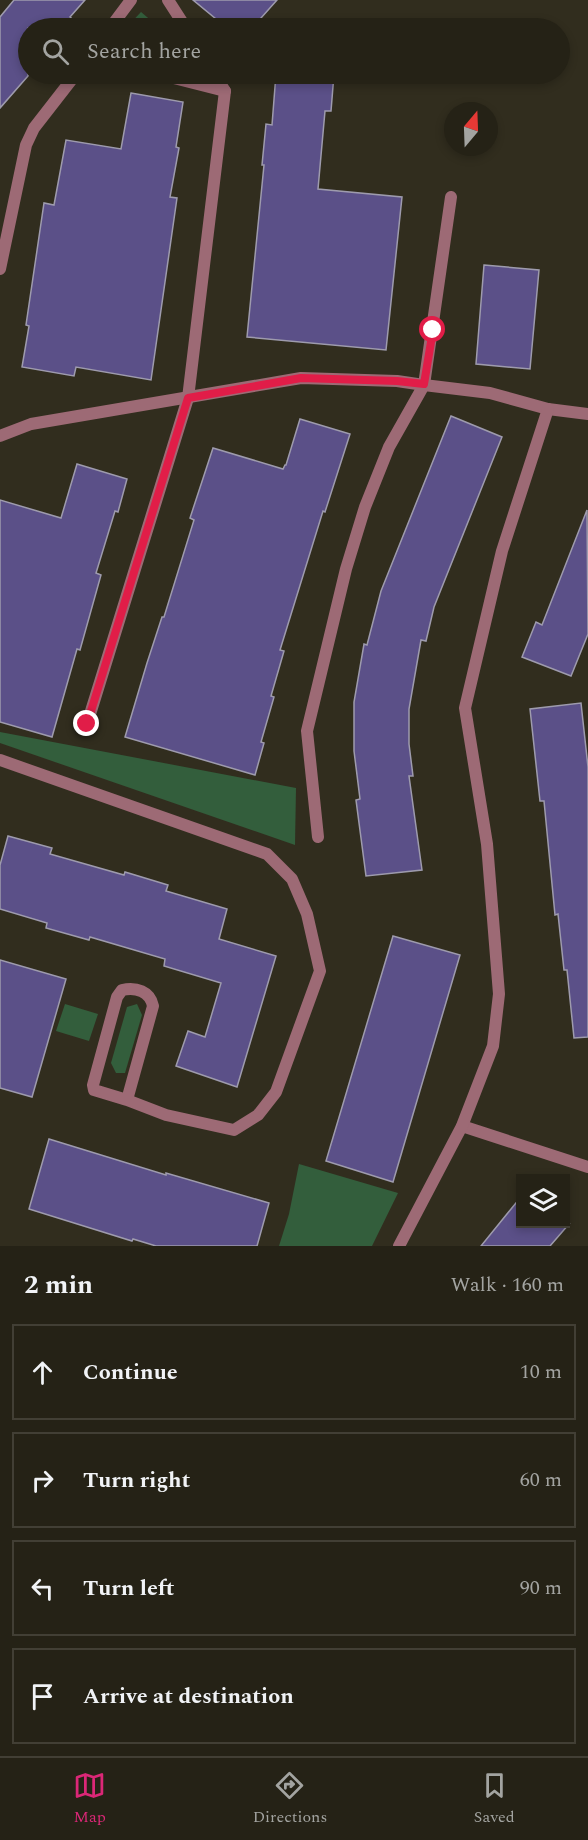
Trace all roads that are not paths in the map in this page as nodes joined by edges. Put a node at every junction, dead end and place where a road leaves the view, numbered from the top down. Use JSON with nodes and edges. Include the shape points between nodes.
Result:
{"nodes":[{"id":1,"x":131,"y":0,"type":"edge"},
{"id":2,"x":168,"y":0,"type":"edge"},
{"id":3,"x":118,"y":18,"type":"edge"},
{"id":4,"x":180,"y":18,"type":"edge"},
{"id":5,"x":68,"y":84,"type":"edge"},
{"id":6,"x":197,"y":84,"type":"edge"},
{"id":7,"x":220,"y":84,"type":"edge"},
{"id":8,"x":225,"y":91,"type":"junction"},
{"id":9,"x":451,"y":197,"type":"dead end"},
{"id":10,"x":0,"y":269,"type":"edge"},
{"id":11,"x":424,"y":384,"type":"junction"},
{"id":12,"x":188,"y":398,"type":"junction"},
{"id":13,"x":548,"y":410,"type":"junction"},
{"id":14,"x":588,"y":414,"type":"edge"},
{"id":15,"x":0,"y":436,"type":"edge"},
{"id":16,"x":87,"y":724,"type":"dead end"},
{"id":17,"x":0,"y":760,"type":"edge"},
{"id":18,"x":318,"y":837,"type":"dead end"},
{"id":19,"x":126,"y":1100,"type":"junction"},
{"id":20,"x":462,"y":1126,"type":"junction"},
{"id":21,"x":588,"y":1167,"type":"edge"},
{"id":22,"x":399,"y":1246,"type":"edge"}],
"edges":[{"from":1,"to":3,"type":"street"},
{"from":2,"to":4,"type":"street"},
{"from":5,"to":10,"type":"street","via":[[34,128],[26,145]]},
{"from":6,"to":8,"type":"street"},
{"from":7,"to":8,"type":"street"},
{"from":8,"to":12,"type":"street"},
{"from":9,"to":11,"type":"street"},
{"from":11,"to":12,"type":"street","via":[[301,378]]},
{"from":11,"to":13,"type":"street","via":[[490,393]]},
{"from":11,"to":18,"type":"street","via":[[388,447],[365,507],[316,692],[307,731]]},
{"from":12,"to":15,"type":"street","via":[[31,424]]},
{"from":12,"to":16,"type":"street"},
{"from":13,"to":14,"type":"street"},
{"from":13,"to":20,"type":"street","via":[[502,551],[465,708],[486,844],[499,994],[494,1046]]},
{"from":17,"to":19,"type":"street","via":[[267,854],[292,879],[306,914],[320,971],[276,1092],[258,1115],[234,1130],[166,1115]]},
{"from":19,"to":19,"type":"street","via":[[99,1093],[93,1085],[117,997],[122,990],[130,989],[146,993],[153,1006]]},
{"from":20,"to":21,"type":"street"},
{"from":20,"to":22,"type":"street"}]}
